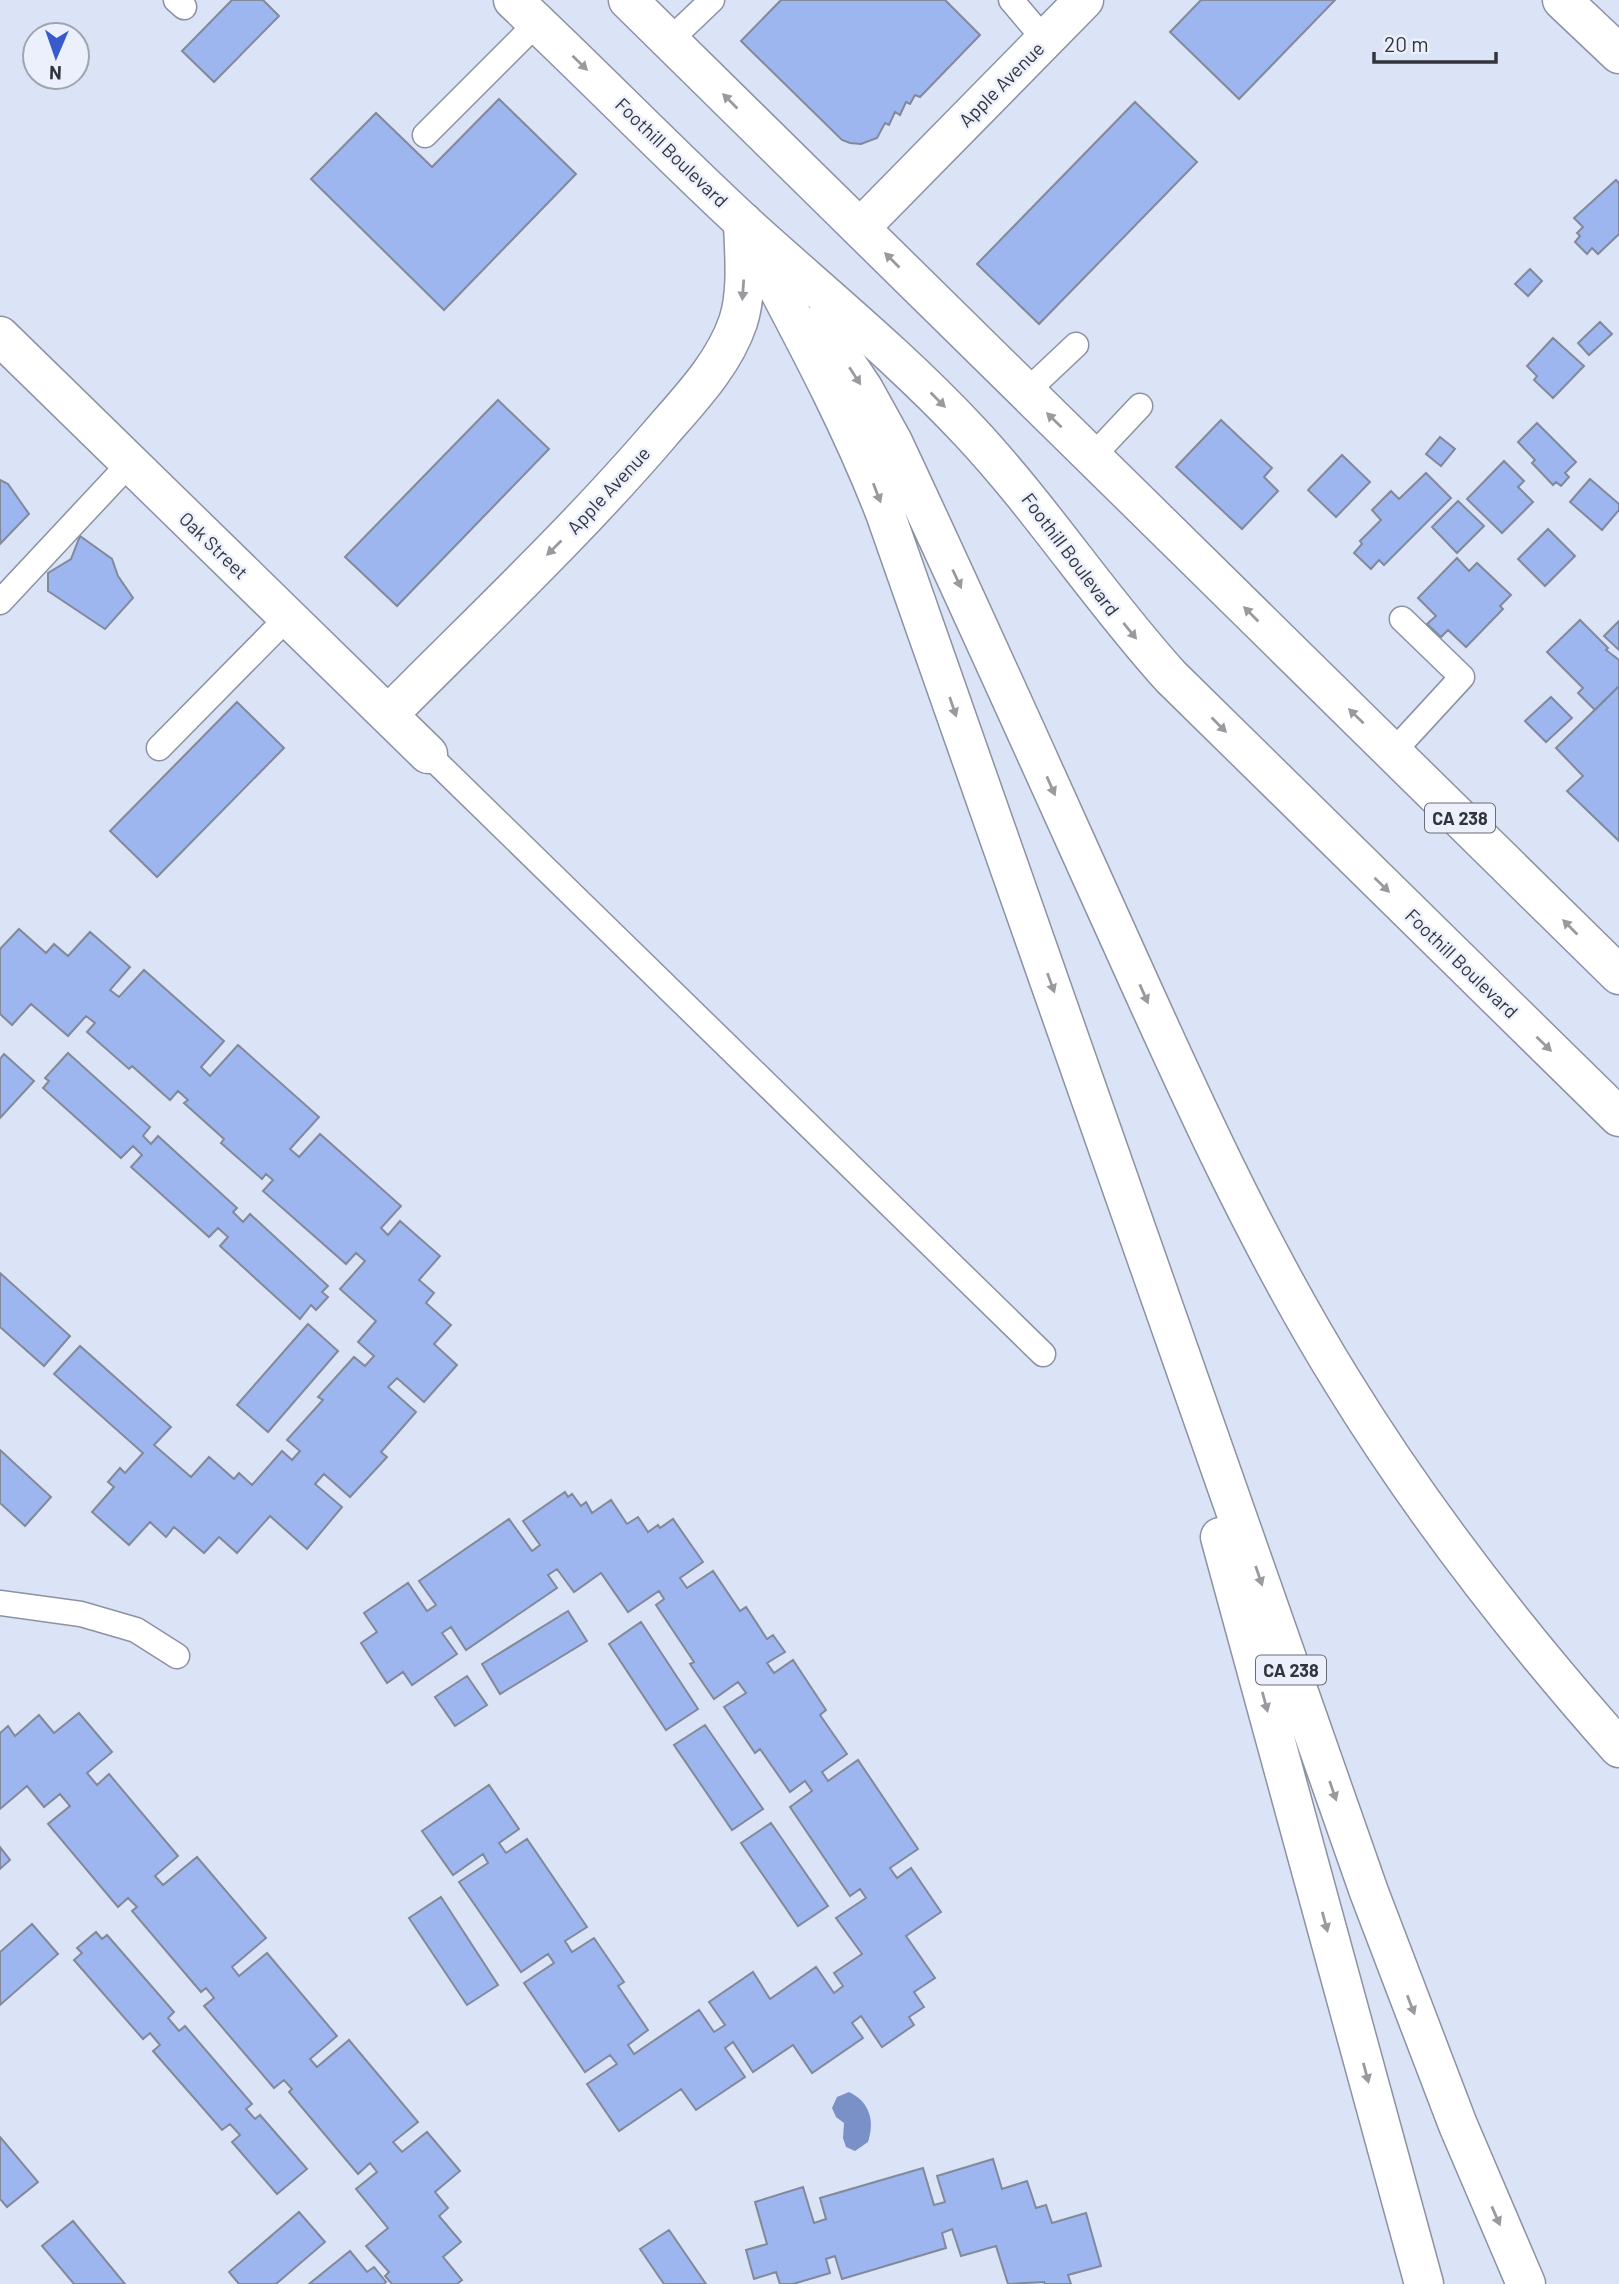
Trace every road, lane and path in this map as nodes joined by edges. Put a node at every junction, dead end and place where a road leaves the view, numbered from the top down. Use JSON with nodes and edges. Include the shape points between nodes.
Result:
{"nodes":[{"id":1,"x":628,"y":0,"type":"edge"},
{"id":2,"x":712,"y":0,"type":"edge"},
{"id":3,"x":1011,"y":0,"type":"edge"},
{"id":4,"x":1084,"y":0,"type":"edge"},
{"id":5,"x":1562,"y":0,"type":"edge"},
{"id":6,"x":525,"y":12,"type":"edge"},
{"id":7,"x":1045,"y":40,"type":"junction"},
{"id":8,"x":669,"y":41,"type":"junction"},
{"id":9,"x":1619,"y":54,"type":"edge"},
{"id":10,"x":425,"y":135,"type":"dead end"},
{"id":11,"x":743,"y":222,"type":"junction"},
{"id":12,"x":860,"y":229,"type":"junction"},
{"id":13,"x":0,"y":336,"type":"edge"},
{"id":14,"x":1076,"y":345,"type":"dead end"},
{"id":15,"x":1026,"y":392,"type":"junction"},
{"id":16,"x":1140,"y":406,"type":"dead end"},
{"id":17,"x":1092,"y":457,"type":"junction"},
{"id":18,"x":130,"y":463,"type":"junction"},
{"id":19,"x":0,"y":602,"type":"edge"},
{"id":20,"x":288,"y":617,"type":"junction"},
{"id":21,"x":1402,"y":619,"type":"dead end"},
{"id":22,"x":388,"y":715,"type":"junction"},
{"id":23,"x":159,"y":748,"type":"dead end"},
{"id":24,"x":1393,"y":752,"type":"junction"},
{"id":25,"x":428,"y":754,"type":"joint"},
{"id":26,"x":1619,"y":975,"type":"edge"},
{"id":27,"x":1074,"y":1049,"type":"junction"},
{"id":28,"x":1619,"y":1117,"type":"edge"},
{"id":29,"x":1043,"y":1354,"type":"dead end"},
{"id":30,"x":0,"y":1603,"type":"edge"},
{"id":31,"x":177,"y":1656,"type":"dead end"},
{"id":32,"x":1619,"y":1748,"type":"edge"},
{"id":33,"x":1424,"y":2284,"type":"edge"},
{"id":34,"x":1526,"y":2284,"type":"edge"}],
"edges":[{"from":1,"to":8,"type":"main road"},
{"from":2,"to":8,"type":"lane"},
{"from":3,"to":7,"type":"lane"},
{"from":4,"to":7,"type":"main road","name":"Apple Avenue"},
{"from":5,"to":9,"type":"main road"},
{"from":6,"to":10,"type":"lane"},
{"from":6,"to":11,"type":"main road","name":"Foothill Boulevard","one_way":true},
{"from":7,"to":12,"type":"main road","name":"Apple Avenue"},
{"from":12,"to":8,"type":"main road","one_way":true},
{"from":11,"to":22,"type":"main road","name":"Apple Avenue","one_way":true,"via":[[743,297],[738,321],[716,364],[596,506]]},
{"from":11,"to":27,"type":"main road","number":"CA 238","one_way":true,"via":[[870,473]]},
{"from":11,"to":28,"type":"main road","name":"Foothill Boulevard","one_way":true,"via":[[886,347],[968,430],[1018,484],[1132,634],[1171,677]]},
{"from":11,"to":32,"type":"main road","one_way":true,"via":[[843,357],[893,442],[1208,1133],[1317,1339],[1386,1451],[1449,1540],[1537,1654]]},
{"from":15,"to":12,"type":"main road","one_way":true},
{"from":13,"to":18,"type":"main road","name":"Oak Street"},
{"from":14,"to":15,"type":"lane"},
{"from":17,"to":15,"type":"main road","one_way":true},
{"from":16,"to":17,"type":"lane"},
{"from":24,"to":17,"type":"main road","number":"CA 238","one_way":true},
{"from":18,"to":19,"type":"lane"},
{"from":18,"to":20,"type":"main road","name":"Oak Street"},
{"from":20,"to":22,"type":"main road","name":"Oak Street"},
{"from":20,"to":23,"type":"lane"},
{"from":21,"to":24,"type":"lane","via":[[1462,677]]},
{"from":22,"to":25,"type":"main road","name":"Oak Street"},
{"from":26,"to":24,"type":"main road","number":"CA 238","one_way":true},
{"from":25,"to":29,"type":"lane"},
{"from":27,"to":33,"type":"main road","one_way":true,"via":[[1176,1381]]},
{"from":27,"to":34,"type":"main road","number":"CA 238","one_way":true,"via":[[1373,1903],[1453,2113]]},
{"from":30,"to":31,"type":"lane","via":[[81,1614],[136,1630]]}]}
